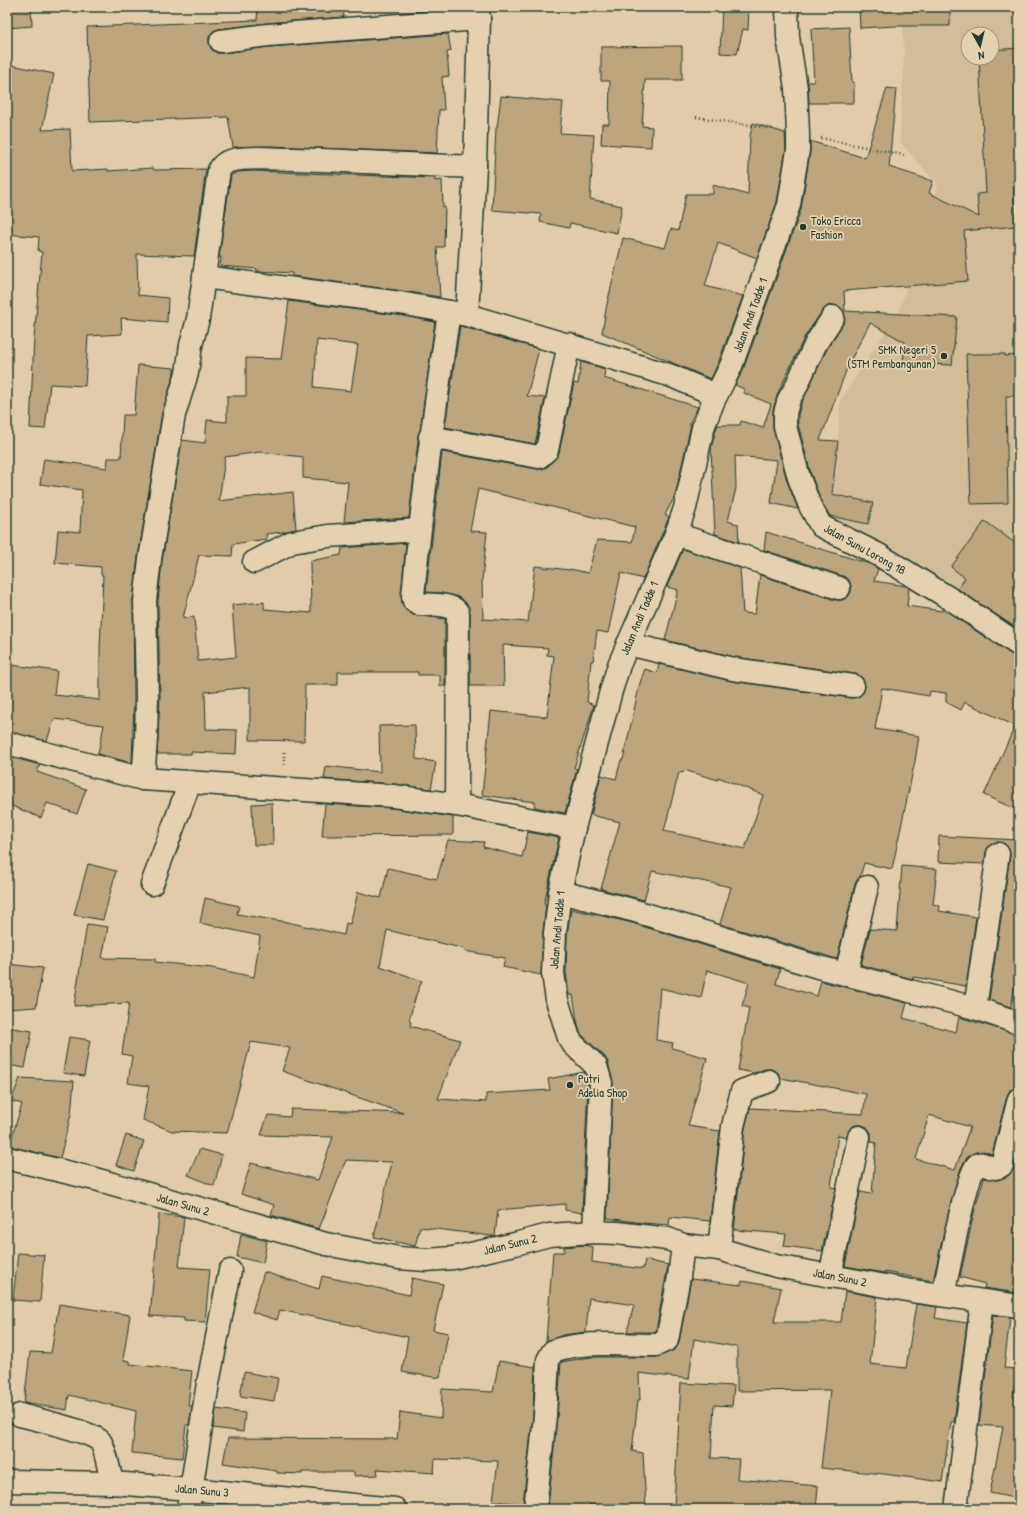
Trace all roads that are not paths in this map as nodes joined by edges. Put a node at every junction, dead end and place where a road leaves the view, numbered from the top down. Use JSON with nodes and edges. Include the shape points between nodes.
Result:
{"nodes":[{"id":1,"x":786,"y":7,"type":"edge"},
{"id":2,"x":478,"y":13,"type":"edge"},
{"id":3,"x":221,"y":41,"type":"dead end"},
{"id":4,"x":475,"y":167,"type":"junction"},
{"id":5,"x":204,"y":277,"type":"junction"},
{"id":6,"x":458,"y":314,"type":"junction"},
{"id":7,"x":833,"y":317,"type":"dead end"},
{"id":8,"x":569,"y":344,"type":"junction"},
{"id":9,"x":716,"y":396,"type":"junction"},
{"id":10,"x":430,"y":437,"type":"junction"},
{"id":11,"x":419,"y":530,"type":"junction"},
{"id":12,"x":676,"y":534,"type":"junction"},
{"id":13,"x":254,"y":562,"type":"dead end"},
{"id":14,"x":839,"y":588,"type":"dead end"},
{"id":15,"x":628,"y":644,"type":"junction"},
{"id":16,"x":1019,"y":645,"type":"edge"},
{"id":17,"x":852,"y":686,"type":"dead end"},
{"id":18,"x":7,"y":743,"type":"edge"},
{"id":19,"x":143,"y":779,"type":"junction"},
{"id":20,"x":190,"y":782,"type":"junction"},
{"id":21,"x":457,"y":805,"type":"junction"},
{"id":22,"x":574,"y":828,"type":"junction"},
{"id":23,"x":998,"y":854,"type":"dead end"},
{"id":24,"x":152,"y":884,"type":"dead end"},
{"id":25,"x":866,"y":887,"type":"dead end"},
{"id":26,"x":560,"y":892,"type":"junction"},
{"id":27,"x":846,"y":974,"type":"junction"},
{"id":28,"x":976,"y":1008,"type":"junction"},
{"id":29,"x":1019,"y":1024,"type":"edge"},
{"id":30,"x":769,"y":1081,"type":"dead end"},
{"id":31,"x":1019,"y":1099,"type":"edge"},
{"id":32,"x":858,"y":1137,"type":"dead end"},
{"id":33,"x":7,"y":1158,"type":"edge"},
{"id":34,"x":594,"y":1232,"type":"junction"},
{"id":35,"x":683,"y":1245,"type":"junction"},
{"id":36,"x":719,"y":1249,"type":"junction"},
{"id":37,"x":230,"y":1271,"type":"dead end"},
{"id":38,"x":830,"y":1276,"type":"junction"},
{"id":39,"x":944,"y":1295,"type":"junction"},
{"id":40,"x":982,"y":1301,"type":"junction"},
{"id":41,"x":1019,"y":1306,"type":"edge"},
{"id":42,"x":20,"y":1415,"type":"dead end"},
{"id":43,"x":7,"y":1482,"type":"edge"},
{"id":44,"x":112,"y":1483,"type":"junction"},
{"id":45,"x":189,"y":1499,"type":"edge"},
{"id":46,"x":306,"y":1505,"type":"edge"},
{"id":47,"x":395,"y":1509,"type":"edge"},
{"id":48,"x":534,"y":1509,"type":"edge"},
{"id":49,"x":956,"y":1509,"type":"edge"}],
"edges":[{"from":1,"to":9,"type":"street","name":"Jalan Andi Tadde 1","via":[[796,88],[798,133],[798,150],[789,205],[731,366]]},
{"from":2,"to":3,"type":"street"},
{"from":2,"to":4,"type":"street"},
{"from":4,"to":5,"type":"street","via":[[355,161],[230,160],[219,170]]},
{"from":4,"to":6,"type":"street"},
{"from":5,"to":6,"type":"street","via":[[400,303]]},
{"from":5,"to":19,"type":"street","via":[[187,373],[174,415],[149,566],[145,601],[147,697]]},
{"from":6,"to":8,"type":"street"},
{"from":6,"to":10,"type":"street"},
{"from":7,"to":16,"type":"street","name":"Jalan Sunu Lorong 1B","via":[[816,343],[785,412],[785,426],[799,478],[821,526],[879,554]]},
{"from":8,"to":9,"type":"street","via":[[670,375]]},
{"from":8,"to":10,"type":"street","via":[[546,450],[539,457]]},
{"from":9,"to":12,"type":"street","name":"Jalan Andi Tadde 1","via":[[703,428],[685,508]]},
{"from":10,"to":11,"type":"street"},
{"from":11,"to":13,"type":"street","via":[[328,536],[292,542]]},
{"from":11,"to":21,"type":"street","via":[[414,601],[419,604],[452,607],[458,613]]},
{"from":12,"to":14,"type":"street"},
{"from":12,"to":15,"type":"street","name":"Jalan Andi Tadde 1"},
{"from":15,"to":17,"type":"street","via":[[733,669]]},
{"from":15,"to":22,"type":"street","name":"Jalan Andi Tadde 1","via":[[611,692]]},
{"from":18,"to":19,"type":"street"},
{"from":19,"to":20,"type":"street"},
{"from":20,"to":21,"type":"street","via":[[393,796]]},
{"from":20,"to":24,"type":"street"},
{"from":21,"to":22,"type":"street"},
{"from":22,"to":26,"type":"street","name":"Jalan Andi Tadde 1"},
{"from":23,"to":28,"type":"street"},
{"from":25,"to":27,"type":"street"},
{"from":26,"to":27,"type":"street","via":[[632,910]]},
{"from":26,"to":34,"type":"street","name":"Jalan Andi Tadde 1","via":[[553,973],[557,1000],[569,1038],[596,1066],[601,1083]]},
{"from":27,"to":28,"type":"street"},
{"from":28,"to":29,"type":"street"},
{"from":30,"to":36,"type":"street","via":[[742,1091],[733,1126]]},
{"from":31,"to":39,"type":"street","via":[[1002,1166],[994,1169],[981,1163],[972,1170]]},
{"from":32,"to":38,"type":"street"},
{"from":33,"to":34,"type":"street","name":"Jalan Sunu 2","via":[[95,1179],[326,1244],[399,1258],[453,1258],[549,1235]]},
{"from":34,"to":35,"type":"street","name":"Jalan Sunu 2","via":[[642,1236]]},
{"from":35,"to":36,"type":"street","name":"Jalan Sunu 2"},
{"from":35,"to":48,"type":"street","via":[[667,1340],[656,1345],[582,1345],[553,1351],[548,1360],[545,1416]]},
{"from":36,"to":38,"type":"street","name":"Jalan Sunu 2","via":[[776,1266]]},
{"from":37,"to":45,"type":"street"},
{"from":38,"to":39,"type":"street","name":"Jalan Sunu 2"},
{"from":39,"to":40,"type":"street","name":"Jalan Sunu 2"},
{"from":40,"to":41,"type":"street","name":"Jalan Sunu 2"},
{"from":40,"to":49,"type":"street"},
{"from":42,"to":44,"type":"street","via":[[98,1440],[103,1447]]},
{"from":43,"to":44,"type":"street","name":"Jalan Sunu 3"},
{"from":44,"to":45,"type":"street","name":"Jalan Sunu 3"},
{"from":45,"to":46,"type":"street","name":"Jalan Sunu 3"},
{"from":46,"to":47,"type":"street","name":"Jalan Sunu 3"}]}
